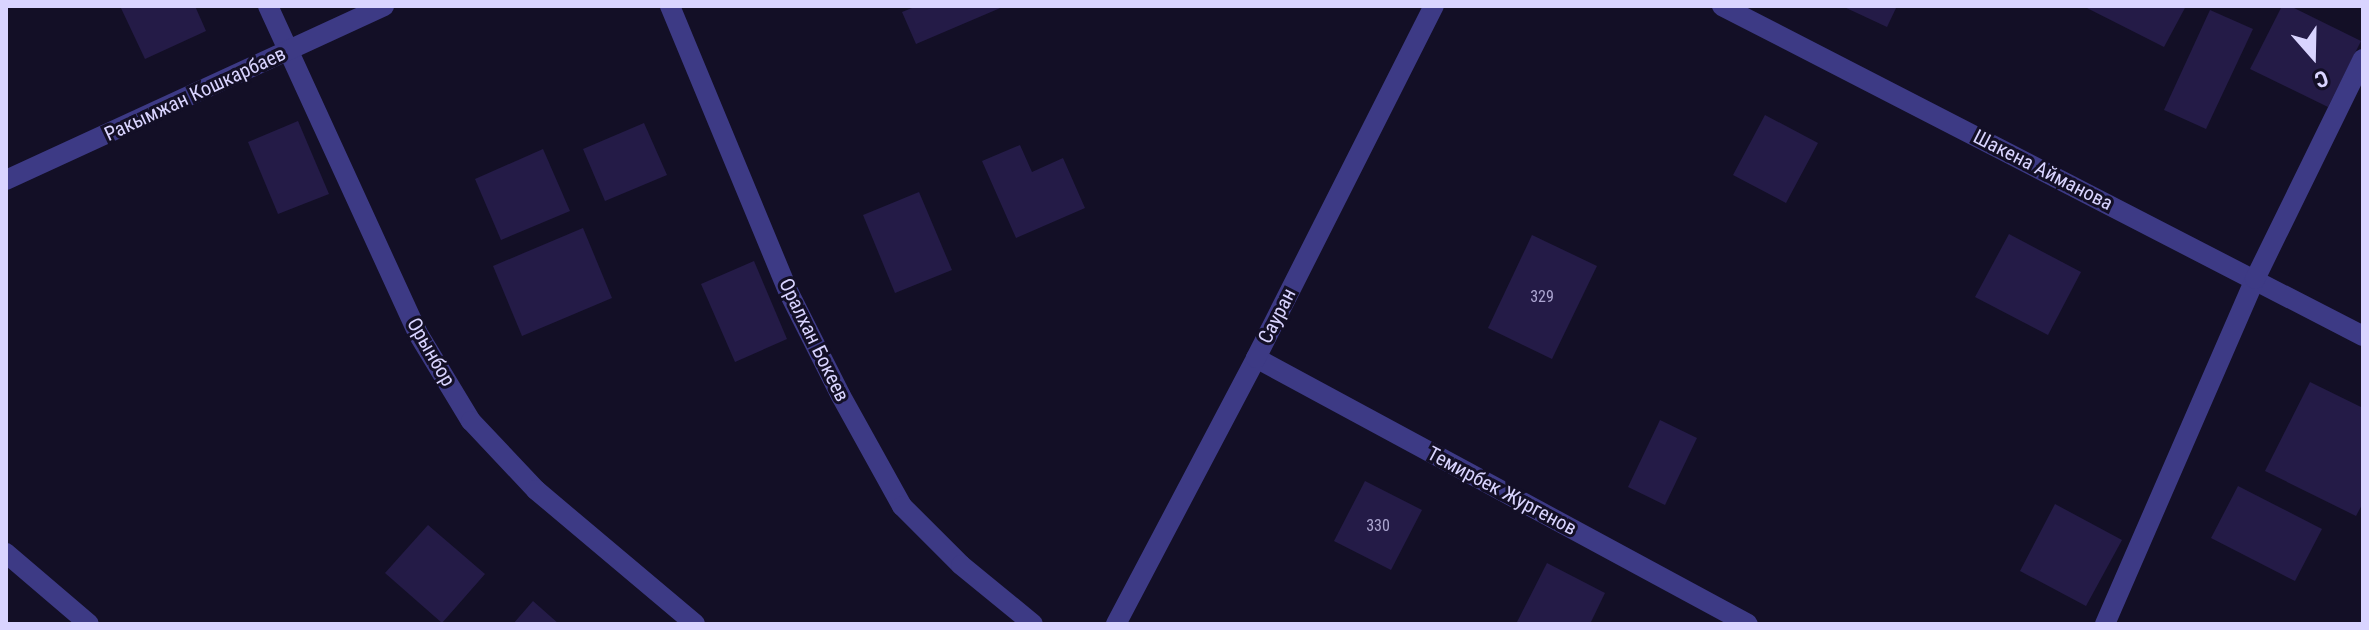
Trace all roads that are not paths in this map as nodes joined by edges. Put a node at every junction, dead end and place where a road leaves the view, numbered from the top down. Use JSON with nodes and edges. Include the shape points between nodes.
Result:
{"nodes":[{"id":1,"x":268,"y":6,"type":"edge"},
{"id":2,"x":384,"y":6,"type":"edge"},
{"id":3,"x":670,"y":6,"type":"edge"},
{"id":4,"x":1434,"y":6,"type":"edge"},
{"id":5,"x":1722,"y":6,"type":"edge"},
{"id":6,"x":289,"y":50,"type":"junction"},
{"id":7,"x":2363,"y":59,"type":"edge"},
{"id":8,"x":6,"y":180,"type":"edge"},
{"id":9,"x":2255,"y":279,"type":"junction"},
{"id":10,"x":2363,"y":336,"type":"edge"},
{"id":11,"x":1256,"y":358,"type":"junction"},
{"id":12,"x":6,"y":553,"type":"edge"},
{"id":13,"x":89,"y":624,"type":"edge"},
{"id":14,"x":695,"y":624,"type":"edge"},
{"id":15,"x":1033,"y":624,"type":"edge"},
{"id":16,"x":1116,"y":624,"type":"edge"},
{"id":17,"x":1748,"y":624,"type":"edge"},
{"id":18,"x":2105,"y":624,"type":"edge"}],
"edges":[{"from":1,"to":6,"type":"street","name":"Орынбор"},
{"from":2,"to":6,"type":"street","name":"Ракымжан Кошкарбаев"},
{"from":3,"to":15,"type":"street","name":"Оралхан Бокеев","via":[[789,293],[902,506],[961,565]]},
{"from":4,"to":11,"type":"street","name":"Сауран"},
{"from":5,"to":9,"type":"street","name":"Шакена Айманова"},
{"from":6,"to":8,"type":"street","name":"Ракымжан Кошкарбаев"},
{"from":6,"to":14,"type":"street","name":"Орынбор","via":[[417,332],[471,421],[536,490]]},
{"from":7,"to":9,"type":"street"},
{"from":9,"to":10,"type":"street","name":"Шакена Айманова"},
{"from":9,"to":18,"type":"street"},
{"from":11,"to":16,"type":"street","name":"Сауран"},
{"from":11,"to":17,"type":"street","name":"Темирбек Жургенов"},
{"from":12,"to":13,"type":"street"}]}
